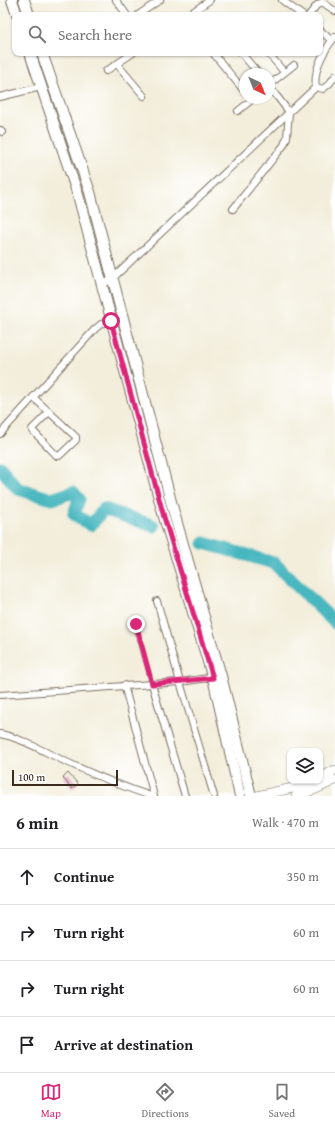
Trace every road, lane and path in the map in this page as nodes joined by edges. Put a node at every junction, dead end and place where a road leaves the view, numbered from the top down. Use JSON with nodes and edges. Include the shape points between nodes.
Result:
{"nodes":[{"id":1,"x":12,"y":0,"type":"edge"},
{"id":2,"x":24,"y":0,"type":"edge"},
{"id":3,"x":116,"y":0,"type":"edge"},
{"id":4,"x":160,"y":0,"type":"edge"},
{"id":5,"x":210,"y":0,"type":"edge"},
{"id":6,"x":282,"y":0,"type":"edge"},
{"id":7,"x":335,"y":11,"type":"edge"},
{"id":8,"x":16,"y":12,"type":"edge"},
{"id":9,"x":28,"y":12,"type":"edge"},
{"id":10,"x":124,"y":12,"type":"edge"},
{"id":11,"x":142,"y":12,"type":"edge"},
{"id":12,"x":192,"y":12,"type":"edge"},
{"id":13,"x":298,"y":12,"type":"edge"},
{"id":14,"x":311,"y":12,"type":"edge"},
{"id":15,"x":323,"y":32,"type":"edge"},
{"id":16,"x":333,"y":39,"type":"edge"},
{"id":17,"x":31,"y":56,"type":"edge"},
{"id":18,"x":43,"y":56,"type":"edge"},
{"id":19,"x":129,"y":56,"type":"edge"},
{"id":20,"x":215,"y":56,"type":"edge"},
{"id":21,"x":244,"y":56,"type":"edge"},
{"id":22,"x":271,"y":56,"type":"edge"},
{"id":23,"x":117,"y":64,"type":"junction"},
{"id":24,"x":294,"y":65,"type":"dead end"},
{"id":25,"x":254,"y":68,"type":"edge"},
{"id":26,"x":106,"y":71,"type":"dead end"},
{"id":27,"x":284,"y":72,"type":"junction"},
{"id":28,"x":335,"y":76,"type":"edge"},
{"id":29,"x":275,"y":80,"type":"edge"},
{"id":30,"x":239,"y":85,"type":"edge"},
{"id":31,"x":41,"y":87,"type":"junction"},
{"id":32,"x":316,"y":87,"type":"junction"},
{"id":33,"x":275,"y":94,"type":"edge"},
{"id":34,"x":144,"y":96,"type":"dead end"},
{"id":35,"x":0,"y":97,"type":"edge"},
{"id":36,"x":246,"y":104,"type":"edge"},
{"id":37,"x":238,"y":111,"type":"dead end"},
{"id":38,"x":289,"y":112,"type":"junction"},
{"id":39,"x":233,"y":209,"type":"dead end"},
{"id":40,"x":112,"y":280,"type":"junction"},
{"id":41,"x":101,"y":286,"type":"junction"},
{"id":42,"x":111,"y":321,"type":"junction"},
{"id":43,"x":33,"y":397,"type":"junction"},
{"id":44,"x":49,"y":412,"type":"junction"},
{"id":45,"x":0,"y":434,"type":"edge"},
{"id":46,"x":157,"y":601,"type":"dead end"},
{"id":47,"x":136,"y":624,"type":"dead end"},
{"id":48,"x":217,"y":677,"type":"junction"},
{"id":49,"x":180,"y":682,"type":"junction"},
{"id":50,"x":152,"y":684,"type":"junction"},
{"id":51,"x":124,"y":685,"type":"junction"},
{"id":52,"x":0,"y":695,"type":"edge"},
{"id":53,"x":0,"y":734,"type":"edge"},
{"id":54,"x":335,"y":770,"type":"edge"},
{"id":55,"x":323,"y":776,"type":"edge"},
{"id":56,"x":335,"y":780,"type":"edge"},
{"id":57,"x":308,"y":784,"type":"edge"},
{"id":58,"x":153,"y":796,"type":"edge"},
{"id":59,"x":185,"y":796,"type":"edge"},
{"id":60,"x":214,"y":796,"type":"edge"},
{"id":61,"x":240,"y":796,"type":"edge"},
{"id":62,"x":251,"y":796,"type":"edge"},
{"id":63,"x":257,"y":796,"type":"edge"},
{"id":64,"x":296,"y":796,"type":"edge"}],
"edges":[{"from":1,"to":8,"type":"main road"},
{"from":2,"to":9,"type":"main road"},
{"from":3,"to":10,"type":"street"},
{"from":4,"to":11,"type":"street"},
{"from":5,"to":12,"type":"street"},
{"from":6,"to":13,"type":"street"},
{"from":7,"to":14,"type":"street","via":[[322,2]]},
{"from":15,"to":16,"type":"street"},
{"from":16,"to":32,"type":"street","via":[[316,73]]},
{"from":17,"to":31,"type":"main road"},
{"from":18,"to":40,"type":"main road","via":[[90,192]]},
{"from":19,"to":23,"type":"street"},
{"from":20,"to":30,"type":"street"},
{"from":21,"to":25,"type":"street"},
{"from":22,"to":27,"type":"street"},
{"from":23,"to":26,"type":"street"},
{"from":23,"to":34,"type":"street"},
{"from":24,"to":27,"type":"street"},
{"from":27,"to":29,"type":"street"},
{"from":28,"to":32,"type":"street","via":[[323,89]]},
{"from":31,"to":35,"type":"street"},
{"from":31,"to":41,"type":"main road","via":[[78,196]]},
{"from":32,"to":38,"type":"street"},
{"from":33,"to":38,"type":"street"},
{"from":36,"to":37,"type":"street"},
{"from":38,"to":39,"type":"street","via":[[284,144]]},
{"from":38,"to":40,"type":"street"},
{"from":40,"to":41,"type":"street"},
{"from":40,"to":48,"type":"main road"},
{"from":41,"to":42,"type":"main road"},
{"from":42,"to":43,"type":"street","via":[[95,329]]},
{"from":42,"to":48,"type":"main road","via":[[164,517]]},
{"from":43,"to":44,"type":"street"},
{"from":43,"to":45,"type":"street"},
{"from":44,"to":44,"type":"street","via":[[76,438],[60,456],[57,456],[32,429]]},
{"from":46,"to":49,"type":"street"},
{"from":47,"to":50,"type":"lane"},
{"from":48,"to":49,"type":"street"},
{"from":48,"to":61,"type":"main road"},
{"from":48,"to":62,"type":"main road"},
{"from":49,"to":50,"type":"street"},
{"from":49,"to":60,"type":"street"},
{"from":50,"to":51,"type":"street"},
{"from":50,"to":59,"type":"street"},
{"from":51,"to":52,"type":"street"},
{"from":51,"to":58,"type":"street"},
{"from":53,"to":58,"type":"street"},
{"from":54,"to":55,"type":"main road"},
{"from":56,"to":64,"type":"main road"},
{"from":57,"to":63,"type":"main road"}]}
